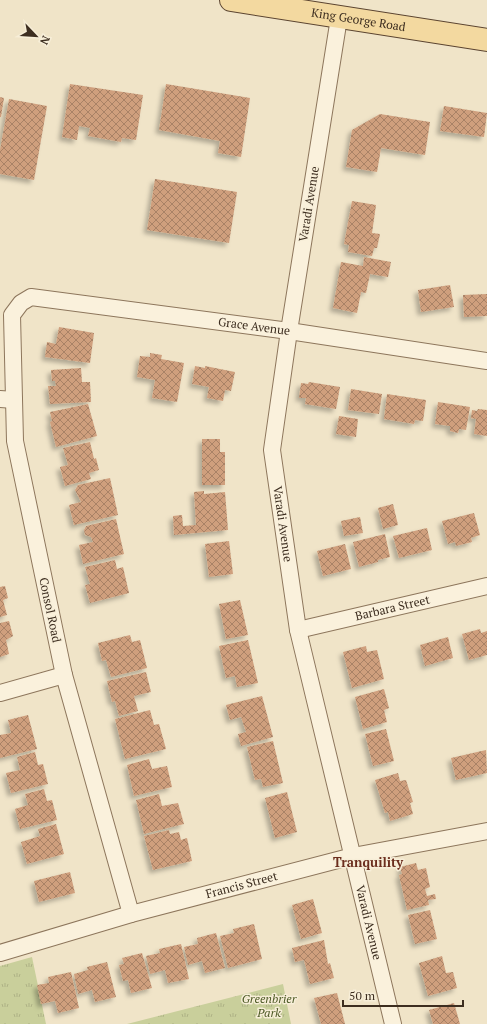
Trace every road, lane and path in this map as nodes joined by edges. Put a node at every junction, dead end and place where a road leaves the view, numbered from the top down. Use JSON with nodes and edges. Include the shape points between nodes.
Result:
{"nodes":[{"id":1,"x":231,"y":0,"type":"edge"},
{"id":2,"x":339,"y":18,"type":"junction"},
{"id":3,"x":487,"y":40,"type":"edge"},
{"id":4,"x":21,"y":302,"type":"joint"},
{"id":5,"x":289,"y":331,"type":"junction"},
{"id":6,"x":487,"y":361,"type":"edge"},
{"id":7,"x":7,"y":399,"type":"edge"},
{"id":8,"x":487,"y":586,"type":"edge"},
{"id":9,"x":298,"y":630,"type":"junction"},
{"id":10,"x":64,"y":675,"type":"junction"},
{"id":11,"x":0,"y":694,"type":"edge"},
{"id":12,"x":487,"y":831,"type":"edge"},
{"id":13,"x":353,"y":856,"type":"junction"},
{"id":14,"x":131,"y":914,"type":"junction"},
{"id":15,"x":0,"y":953,"type":"edge"},
{"id":16,"x":393,"y":1024,"type":"edge"}],
"edges":[{"from":1,"to":2,"type":"main road","name":"King George Road"},
{"from":2,"to":3,"type":"main road","name":"King George Road"},
{"from":2,"to":5,"type":"street","name":"Varadi Avenue"},
{"from":4,"to":5,"type":"street","name":"Grace Avenue","via":[[31,297]]},
{"from":4,"to":7,"type":"street","name":"Consol Road","via":[[12,315]]},
{"from":5,"to":6,"type":"street","name":"Grace Avenue"},
{"from":5,"to":9,"type":"street","name":"Varadi Avenue","via":[[272,450]]},
{"from":7,"to":10,"type":"street","name":"Consol Road"},
{"from":8,"to":9,"type":"street","name":"Barbara Street"},
{"from":9,"to":13,"type":"street","name":"Varadi Avenue"},
{"from":10,"to":11,"type":"street"},
{"from":10,"to":14,"type":"street","name":"Consol Road"},
{"from":12,"to":13,"type":"street","name":"Francis Street"},
{"from":13,"to":14,"type":"street","name":"Francis Street"},
{"from":13,"to":16,"type":"street","name":"Varadi Avenue"},
{"from":14,"to":15,"type":"street","name":"Francis Street"}]}
